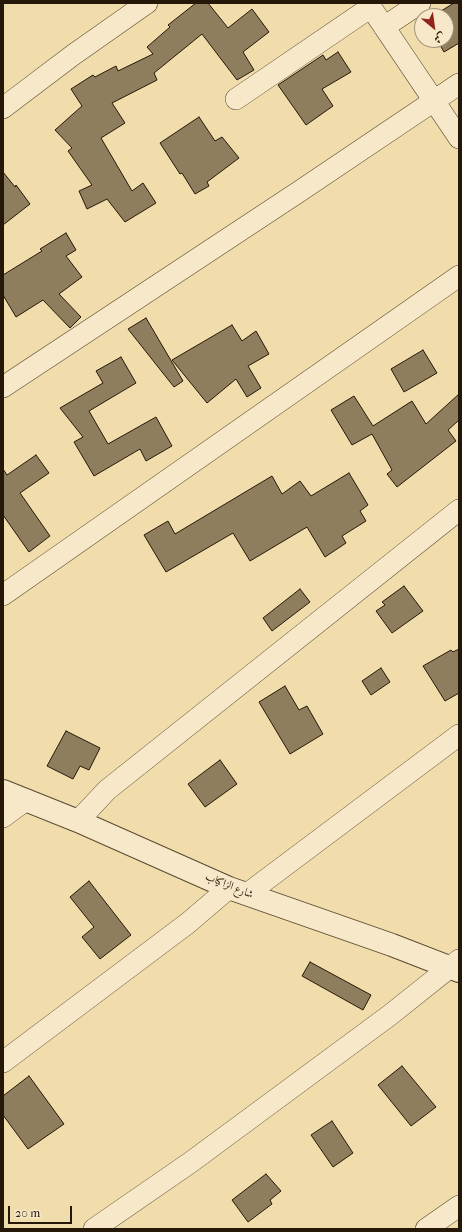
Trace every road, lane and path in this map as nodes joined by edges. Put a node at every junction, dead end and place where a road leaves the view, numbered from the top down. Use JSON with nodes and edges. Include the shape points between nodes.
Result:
{"nodes":[{"id":1,"x":148,"y":3,"type":"edge"},
{"id":2,"x":420,"y":3,"type":"edge"},
{"id":3,"x":370,"y":5,"type":"edge"},
{"id":4,"x":384,"y":27,"type":"junction"},
{"id":5,"x":459,"y":84,"type":"edge"},
{"id":6,"x":236,"y":99,"type":"dead end"},
{"id":7,"x":434,"y":101,"type":"junction"},
{"id":8,"x":3,"y":108,"type":"edge"},
{"id":9,"x":459,"y":138,"type":"edge"},
{"id":10,"x":459,"y":276,"type":"edge"},
{"id":11,"x":3,"y":387,"type":"edge"},
{"id":12,"x":459,"y":510,"type":"edge"},
{"id":13,"x":3,"y":595,"type":"edge"},
{"id":14,"x":459,"y":735,"type":"edge"},
{"id":15,"x":3,"y":791,"type":"edge"},
{"id":16,"x":26,"y":800,"type":"junction"},
{"id":17,"x":3,"y":817,"type":"edge"},
{"id":18,"x":78,"y":821,"type":"junction"},
{"id":19,"x":238,"y":891,"type":"junction"},
{"id":20,"x":456,"y":966,"type":"edge"},
{"id":21,"x":3,"y":1062,"type":"edge"},
{"id":22,"x":459,"y":1206,"type":"edge"},
{"id":23,"x":94,"y":1229,"type":"edge"},
{"id":24,"x":426,"y":1229,"type":"edge"}],
"edges":[{"from":1,"to":8,"type":"street"},
{"from":2,"to":4,"type":"street"},
{"from":3,"to":4,"type":"street"},
{"from":3,"to":6,"type":"street"},
{"from":4,"to":7,"type":"street"},
{"from":5,"to":7,"type":"street"},
{"from":7,"to":9,"type":"street"},
{"from":7,"to":11,"type":"street"},
{"from":10,"to":13,"type":"street"},
{"from":12,"to":18,"type":"street","via":[[106,790]]},
{"from":14,"to":19,"type":"street"},
{"from":15,"to":16,"type":"street","name":"شارع الزاكياب"},
{"from":16,"to":17,"type":"street"},
{"from":16,"to":18,"type":"street","name":"شارع الزاكياب"},
{"from":18,"to":19,"type":"street","name":"شارع الزاكياب"},
{"from":19,"to":20,"type":"street","name":"شارع الزاكياب"},
{"from":19,"to":21,"type":"street","via":[[188,923]]},
{"from":20,"to":23,"type":"street","via":[[190,1162]]},
{"from":22,"to":24,"type":"street"}]}
